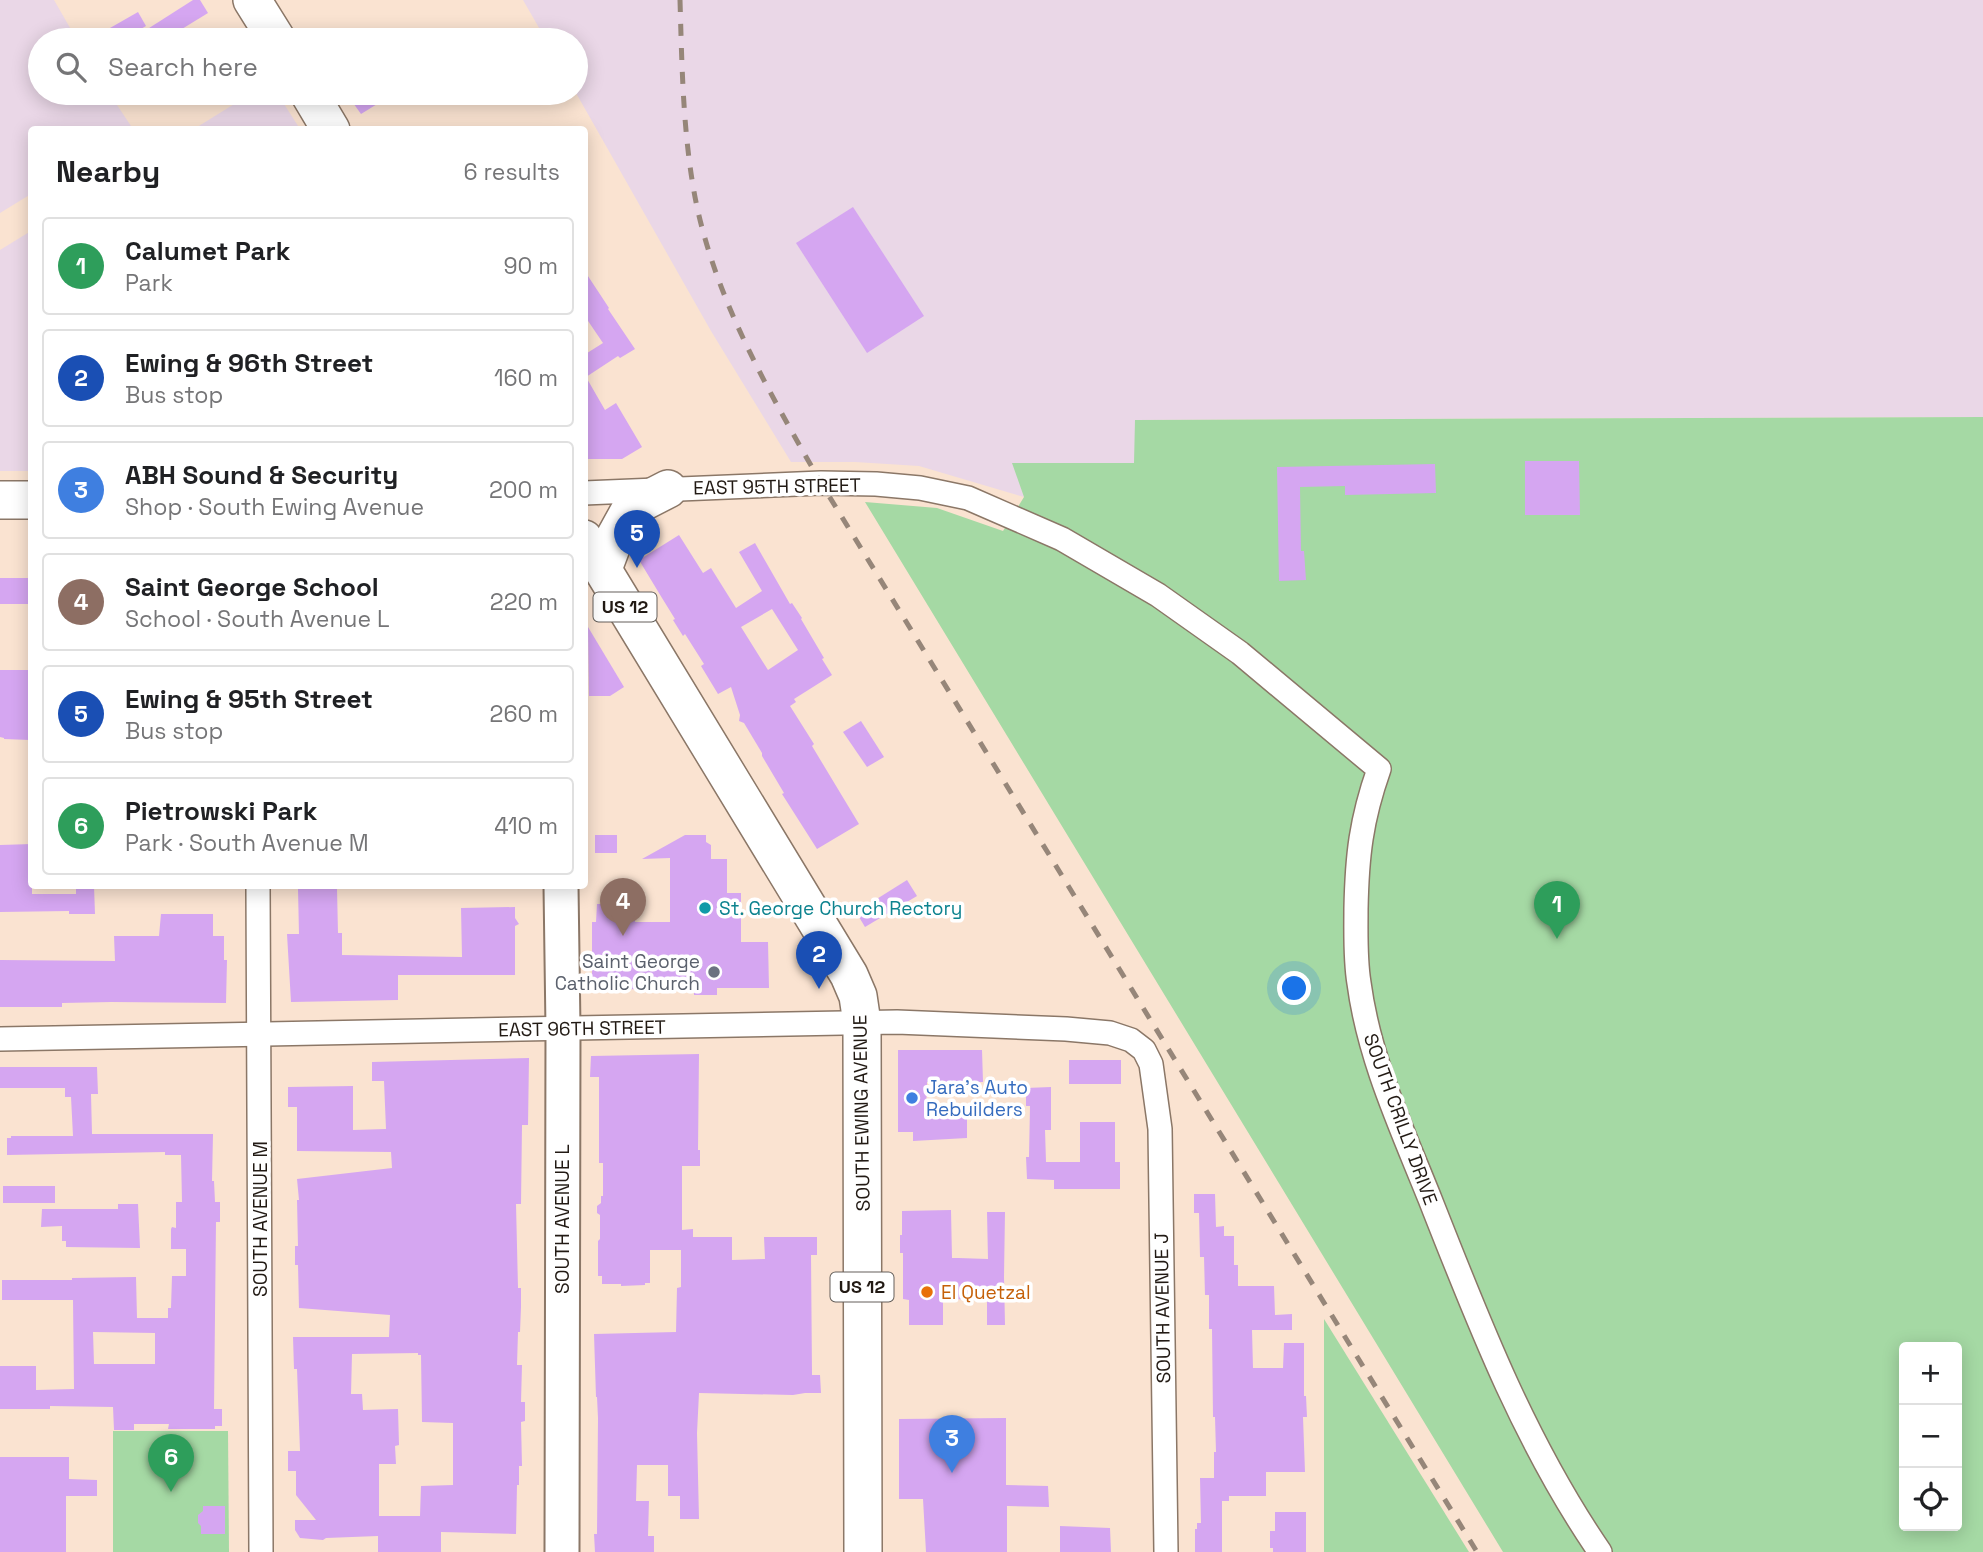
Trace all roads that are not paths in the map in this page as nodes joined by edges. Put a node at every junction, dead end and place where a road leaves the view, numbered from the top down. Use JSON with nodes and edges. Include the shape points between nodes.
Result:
{"nodes":[{"id":1,"x":252,"y":0,"type":"edge"},
{"id":2,"x":269,"y":28,"type":"edge"},
{"id":3,"x":316,"y":105,"type":"edge"},
{"id":4,"x":329,"y":126,"type":"edge"},
{"id":5,"x":668,"y":489,"type":"junction"},
{"id":6,"x":588,"y":493,"type":"edge"},
{"id":7,"x":968,"y":498,"type":"joint"},
{"id":8,"x":0,"y":500,"type":"edge"},
{"id":9,"x":28,"y":500,"type":"edge"},
{"id":10,"x":594,"y":554,"type":"edge"},
{"id":11,"x":258,"y":889,"type":"edge"},
{"id":12,"x":561,"y":889,"type":"edge"},
{"id":13,"x":862,"y":1023,"type":"junction"},
{"id":14,"x":563,"y":1028,"type":"junction"},
{"id":15,"x":259,"y":1034,"type":"junction"},
{"id":16,"x":0,"y":1039,"type":"edge"},
{"id":17,"x":1151,"y":1065,"type":"joint"},
{"id":18,"x":261,"y":1552,"type":"edge"},
{"id":19,"x":562,"y":1552,"type":"edge"},
{"id":20,"x":863,"y":1552,"type":"edge"},
{"id":21,"x":1166,"y":1552,"type":"edge"},
{"id":22,"x":1600,"y":1552,"type":"edge"}],
"edges":[{"from":1,"to":2,"type":"main road"},
{"from":3,"to":4,"type":"main road"},
{"from":5,"to":6,"type":"street","name":"EAST 95TH STREET"},
{"from":5,"to":7,"type":"street","name":"EAST 95TH STREET","via":[[876,484]]},
{"from":5,"to":10,"type":"main road","via":[[631,508],[616,534]]},
{"from":7,"to":22,"type":"street","name":"SOUTH CRILLY DRIVE","via":[[1062,538],[1158,595],[1240,653],[1379,769],[1367,801],[1357,865],[1359,982],[1368,1031],[1385,1086],[1487,1342],[1552,1475]]},
{"from":8,"to":9,"type":"main road"},
{"from":10,"to":13,"type":"main road","name":"SOUTH EWING AVENUE","number":"US 12","via":[[849,975]]},
{"from":11,"to":15,"type":"street","name":"SOUTH AVENUE M"},
{"from":12,"to":14,"type":"street","name":"SOUTH AVENUE L"},
{"from":13,"to":14,"type":"street","name":"EAST 96TH STREET"},
{"from":13,"to":17,"type":"street","name":"EAST 96TH STREET","via":[[1110,1033],[1144,1050]]},
{"from":13,"to":20,"type":"main road","name":"SOUTH EWING AVENUE","number":"US 12"},
{"from":14,"to":15,"type":"street","name":"EAST 96TH STREET"},
{"from":14,"to":19,"type":"street","name":"SOUTH AVENUE L"},
{"from":15,"to":16,"type":"street","name":"EAST 96TH STREET"},
{"from":15,"to":18,"type":"street","name":"SOUTH AVENUE M"},
{"from":17,"to":21,"type":"street","name":"SOUTH AVENUE J","via":[[1160,1129]]}]}
